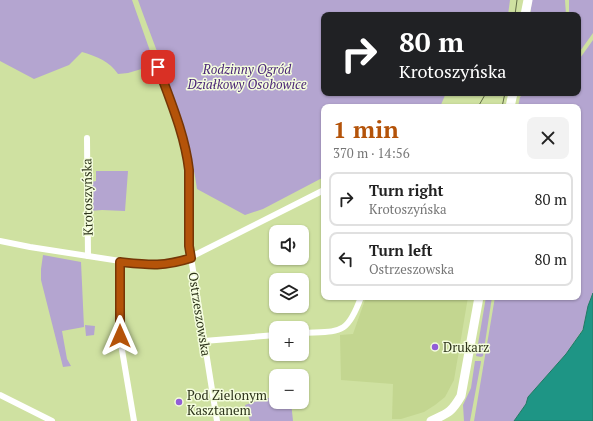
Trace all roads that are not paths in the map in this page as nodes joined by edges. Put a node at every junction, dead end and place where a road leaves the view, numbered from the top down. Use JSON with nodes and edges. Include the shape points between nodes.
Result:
{"nodes":[{"id":1,"x":528,"y":0,"type":"edge"},
{"id":2,"x":526,"y":12,"type":"edge"},
{"id":3,"x":158,"y":67,"type":"dead end"},
{"id":4,"x":86,"y":138,"type":"dead end"},
{"id":5,"x":321,"y":192,"type":"edge"},
{"id":6,"x":0,"y":241,"type":"edge"},
{"id":7,"x":88,"y":256,"type":"junction"},
{"id":8,"x":191,"y":258,"type":"junction"},
{"id":9,"x":120,"y":262,"type":"junction"},
{"id":10,"x":360,"y":300,"type":"edge"},
{"id":11,"x":478,"y":300,"type":"edge"},
{"id":12,"x":309,"y":332,"type":"edge"},
{"id":13,"x":269,"y":335,"type":"edge"},
{"id":14,"x":204,"y":341,"type":"junction"},
{"id":15,"x":1,"y":396,"type":"edge"},
{"id":16,"x":0,"y":404,"type":"edge"},
{"id":17,"x":433,"y":420,"type":"edge"},
{"id":18,"x":52,"y":421,"type":"edge"},
{"id":19,"x":134,"y":421,"type":"edge"},
{"id":20,"x":217,"y":421,"type":"edge"}],
"edges":[{"from":1,"to":2,"type":"street"},
{"from":3,"to":8,"type":"street","name":"Ostrzeszowska","via":[[188,159]]},
{"from":4,"to":7,"type":"street","name":"Krotoszyńska"},
{"from":5,"to":8,"type":"street","name":"Krotoszyńska"},
{"from":6,"to":7,"type":"street","name":"Krotoszyńska"},
{"from":7,"to":9,"type":"street","name":"Krotoszyńska"},
{"from":8,"to":9,"type":"street","name":"Krotoszyńska","via":[[155,266]]},
{"from":8,"to":14,"type":"street","name":"Ostrzeszowska"},
{"from":9,"to":19,"type":"street","via":[[121,344]]},
{"from":10,"to":12,"type":"street","via":[[354,316],[344,328]]},
{"from":11,"to":17,"type":"street","via":[[461,396],[446,415]]},
{"from":13,"to":14,"type":"street"},
{"from":14,"to":20,"type":"street","name":"Ostrzeszowska"},
{"from":15,"to":16,"type":"street"},
{"from":15,"to":18,"type":"street"}]}
